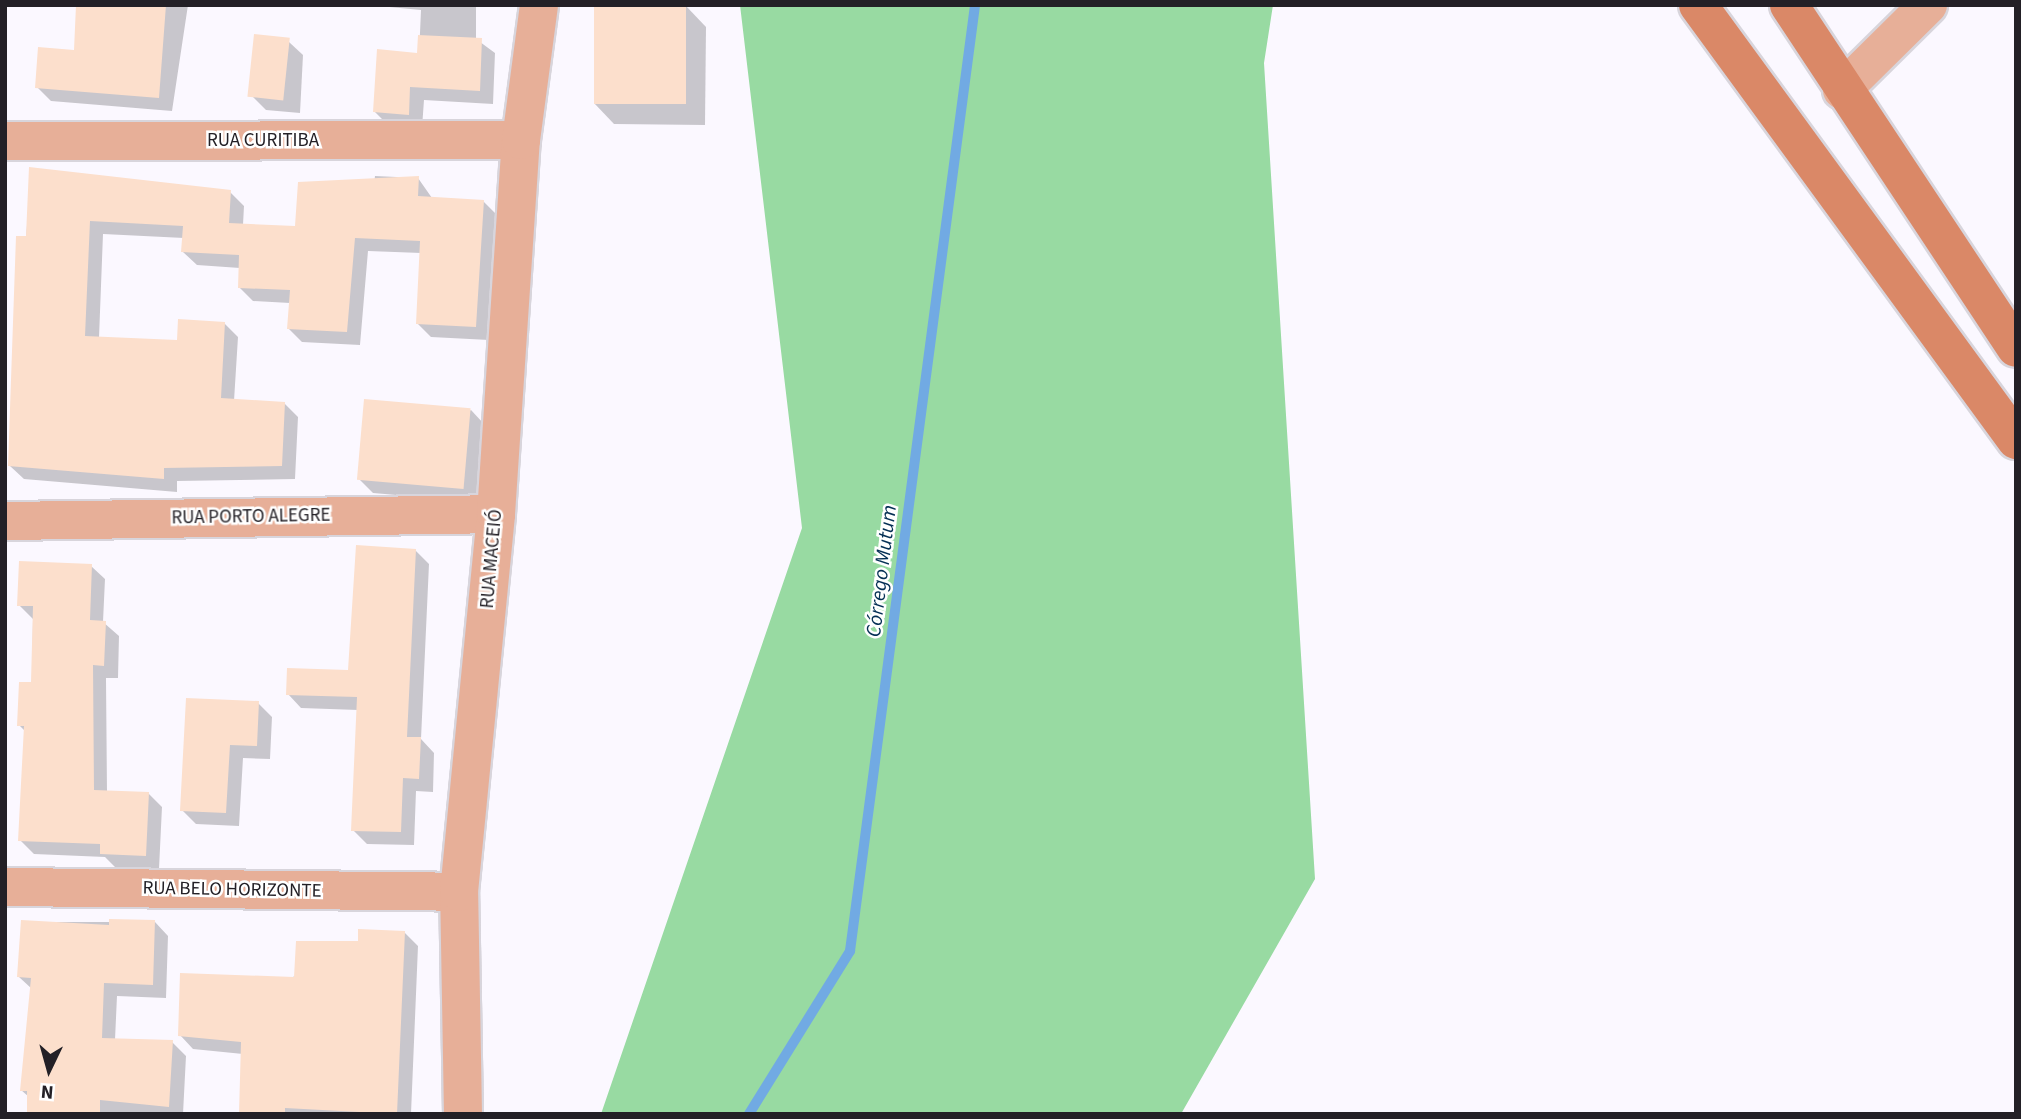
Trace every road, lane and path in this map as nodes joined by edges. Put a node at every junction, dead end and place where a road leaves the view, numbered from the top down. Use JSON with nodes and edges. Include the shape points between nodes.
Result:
{"nodes":[{"id":1,"x":539,"y":5,"type":"edge"},
{"id":2,"x":1698,"y":5,"type":"edge"},
{"id":3,"x":1790,"y":5,"type":"edge"},
{"id":4,"x":1928,"y":5,"type":"edge"},
{"id":5,"x":1842,"y":90,"type":"junction"},
{"id":6,"x":521,"y":140,"type":"junction"},
{"id":7,"x":5,"y":141,"type":"edge"},
{"id":8,"x":2016,"y":348,"type":"edge"},
{"id":9,"x":2016,"y":440,"type":"edge"},
{"id":10,"x":496,"y":514,"type":"junction"},
{"id":11,"x":5,"y":521,"type":"edge"},
{"id":12,"x":5,"y":887,"type":"edge"},
{"id":13,"x":459,"y":892,"type":"junction"},
{"id":14,"x":463,"y":1114,"type":"edge"}],
"edges":[{"from":1,"to":6,"type":"street","name":"RUA MACEIÓ"},
{"from":2,"to":9,"type":"main road"},
{"from":3,"to":5,"type":"main road"},
{"from":4,"to":5,"type":"street"},
{"from":5,"to":8,"type":"main road"},
{"from":6,"to":7,"type":"street","name":"RUA CURITIBA"},
{"from":6,"to":10,"type":"street","name":"RUA MACEIÓ"},
{"from":10,"to":11,"type":"street","name":"RUA PORTO ALEGRE"},
{"from":10,"to":13,"type":"street","name":"RUA MACEIÓ"},
{"from":12,"to":13,"type":"street","name":"RUA BELO HORIZONTE"},
{"from":13,"to":14,"type":"street","name":"RUA MACEIÓ"}]}
